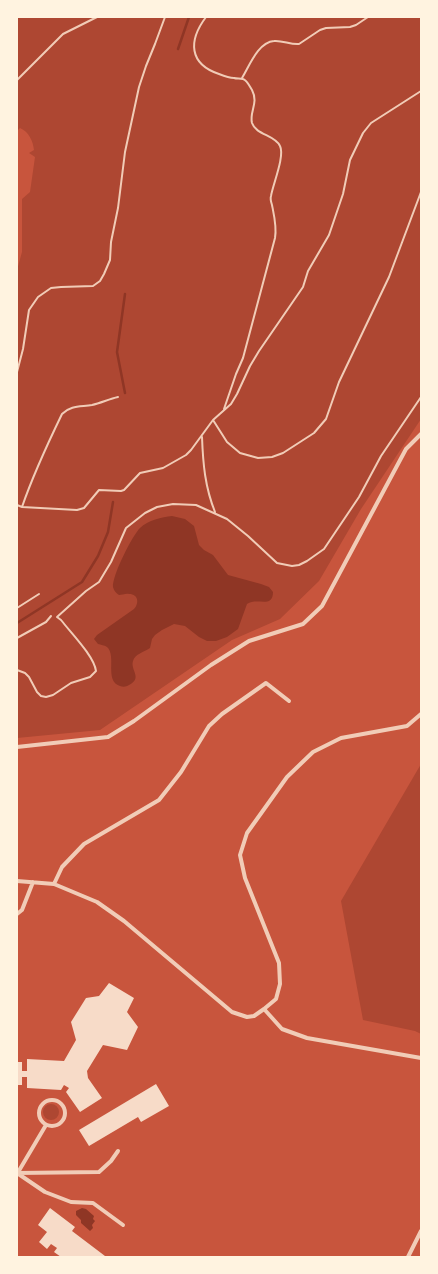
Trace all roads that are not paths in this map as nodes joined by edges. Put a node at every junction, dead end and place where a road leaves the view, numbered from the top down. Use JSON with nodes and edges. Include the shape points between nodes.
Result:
{"nodes":[{"id":1,"x":97,"y":17,"type":"edge"},
{"id":2,"x":165,"y":17,"type":"edge"},
{"id":3,"x":206,"y":17,"type":"edge"},
{"id":4,"x":368,"y":17,"type":"edge"},
{"id":5,"x":242,"y":78,"type":"junction"},
{"id":6,"x":17,"y":80,"type":"edge"},
{"id":7,"x":421,"y":91,"type":"edge"},
{"id":8,"x":421,"y":192,"type":"edge"},
{"id":9,"x":17,"y":372,"type":"edge"},
{"id":10,"x":118,"y":397,"type":"dead end"},
{"id":11,"x":421,"y":397,"type":"edge"},
{"id":12,"x":223,"y":410,"type":"junction"},
{"id":13,"x":213,"y":420,"type":"junction"},
{"id":14,"x":421,"y":434,"type":"edge"},
{"id":15,"x":202,"y":436,"type":"junction"},
{"id":16,"x":17,"y":505,"type":"edge"},
{"id":17,"x":22,"y":507,"type":"junction"},
{"id":18,"x":216,"y":514,"type":"junction"},
{"id":19,"x":39,"y":594,"type":"dead end"},
{"id":20,"x":17,"y":608,"type":"edge"},
{"id":21,"x":51,"y":616,"type":"dead end"},
{"id":22,"x":17,"y":638,"type":"edge"},
{"id":23,"x":17,"y":670,"type":"edge"},
{"id":24,"x":289,"y":701,"type":"dead end"},
{"id":25,"x":421,"y":714,"type":"edge"},
{"id":26,"x":17,"y":747,"type":"edge"},
{"id":27,"x":17,"y":881,"type":"edge"},
{"id":28,"x":33,"y":882,"type":"junction"},
{"id":29,"x":54,"y":884,"type":"junction"},
{"id":30,"x":17,"y":914,"type":"edge"},
{"id":31,"x":264,"y":1009,"type":"junction"},
{"id":32,"x":421,"y":1058,"type":"edge"},
{"id":33,"x":46,"y":1125,"type":"junction"},
{"id":34,"x":118,"y":1150,"type":"dead end"},
{"id":35,"x":17,"y":1174,"type":"edge"},
{"id":36,"x":123,"y":1225,"type":"dead end"},
{"id":37,"x":421,"y":1231,"type":"edge"},
{"id":38,"x":408,"y":1257,"type":"edge"}],
"edges":[{"from":1,"to":6,"type":"lane","via":[[63,34]]},
{"from":2,"to":9,"type":"lane","via":[[146,66],[125,152],[110,260],[100,281],[93,286],[51,288],[38,297],[29,310]]},
{"from":3,"to":5,"type":"lane","via":[[194,42],[197,59],[218,74]]},
{"from":4,"to":5,"type":"lane","via":[[350,27],[320,30],[299,44],[270,42],[251,60]]},
{"from":5,"to":12,"type":"lane","via":[[246,80],[255,99],[252,116],[254,126],[277,142],[280,147],[280,161],[270,197],[277,231],[244,358]]},
{"from":7,"to":12,"type":"lane","via":[[371,123],[363,133],[350,160],[343,194],[329,235],[308,272],[303,287],[259,351],[231,404]]},
{"from":8,"to":13,"type":"lane","via":[[389,277],[339,382],[326,419],[314,433],[283,453],[258,458],[240,453],[227,442]]},
{"from":10,"to":17,"type":"lane","via":[[92,405],[77,406],[62,414],[43,453]]},
{"from":11,"to":18,"type":"lane","via":[[324,549],[307,561],[292,566],[277,563],[248,536]]},
{"from":12,"to":13,"type":"lane"},
{"from":13,"to":15,"type":"lane"},
{"from":14,"to":26,"type":"street","via":[[406,449],[322,606],[303,624],[249,641],[108,737]]},
{"from":15,"to":17,"type":"lane","via":[[191,450],[172,463],[163,468],[140,473],[121,491],[99,490],[84,508],[77,510]]},
{"from":15,"to":18,"type":"lane","via":[[203,466]]},
{"from":16,"to":17,"type":"lane"},
{"from":18,"to":23,"type":"lane","via":[[196,505],[178,504],[157,507],[145,513],[126,528],[99,582],[56,617],[95,663],[96,671],[90,677],[71,683],[53,695],[41,696],[29,677]]},
{"from":19,"to":20,"type":"lane"},
{"from":21,"to":22,"type":"lane","via":[[46,622]]},
{"from":24,"to":29,"type":"street","via":[[266,683],[222,714],[209,726],[181,772],[159,800],[84,844],[62,867]]},
{"from":25,"to":31,"type":"street","via":[[407,726],[341,738],[313,752],[287,777],[247,833],[240,855],[245,878],[279,963],[280,984],[276,999]]},
{"from":27,"to":28,"type":"street"},
{"from":28,"to":29,"type":"street"},
{"from":28,"to":30,"type":"street","via":[[22,910]]},
{"from":29,"to":31,"type":"street","via":[[97,902],[232,1012],[247,1017],[254,1016]]},
{"from":31,"to":32,"type":"street","via":[[282,1029],[307,1038]]},
{"from":33,"to":33,"type":"street","via":[[39,1117],[40,1107],[48,1100],[58,1101],[65,1109],[64,1119],[56,1126]]},
{"from":33,"to":35,"type":"street"},
{"from":34,"to":35,"type":"street","via":[[99,1172]]},
{"from":35,"to":36,"type":"street","via":[[45,1192],[71,1202],[93,1203]]},
{"from":37,"to":38,"type":"street"}]}
